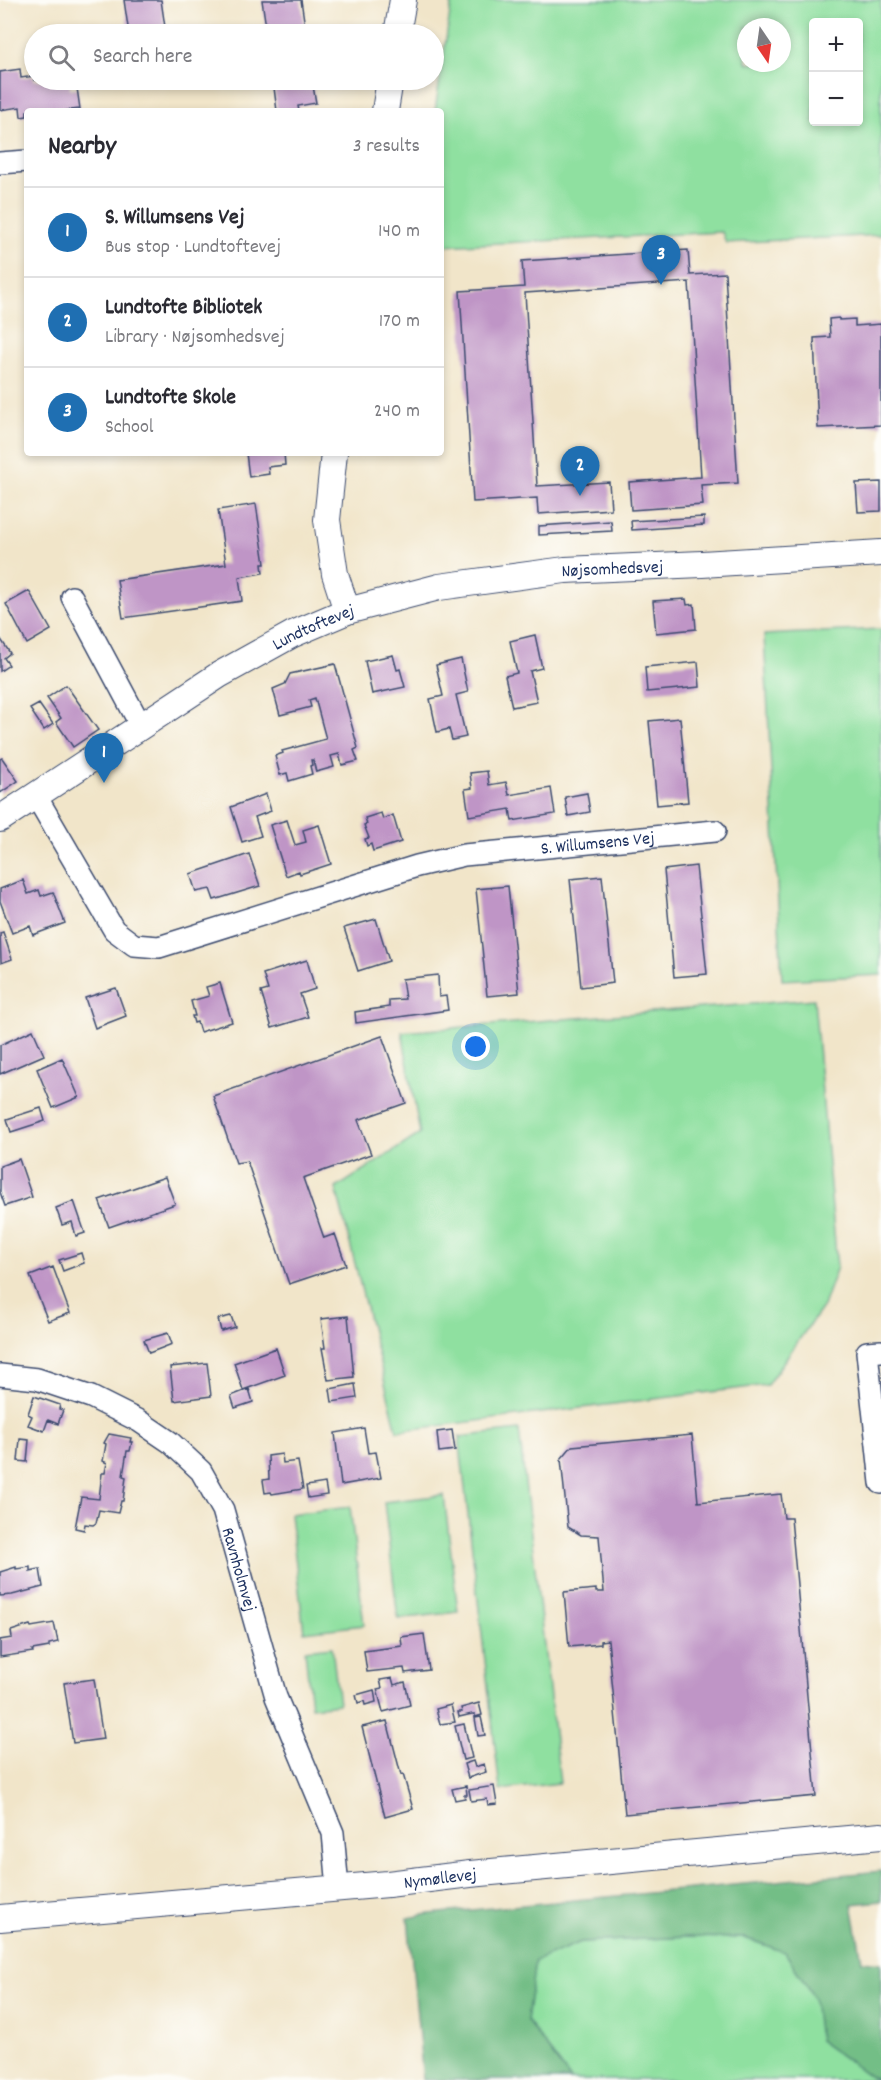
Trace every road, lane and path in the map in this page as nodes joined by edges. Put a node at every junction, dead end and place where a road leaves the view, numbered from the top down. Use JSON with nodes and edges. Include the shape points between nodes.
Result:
{"nodes":[{"id":1,"x":403,"y":0,"type":"edge"},
{"id":2,"x":399,"y":24,"type":"edge"},
{"id":3,"x":388,"y":90,"type":"edge"},
{"id":4,"x":385,"y":108,"type":"edge"},
{"id":5,"x":24,"y":161,"type":"edge"},
{"id":6,"x":0,"y":163,"type":"edge"},
{"id":7,"x":334,"y":456,"type":"edge"},
{"id":8,"x":881,"y":553,"type":"edge"},
{"id":9,"x":72,"y":597,"type":"dead end"},
{"id":10,"x":347,"y":611,"type":"junction"},
{"id":11,"x":141,"y":726,"type":"junction"},
{"id":12,"x":36,"y":796,"type":"junction"},
{"id":13,"x":0,"y":819,"type":"edge"},
{"id":14,"x":715,"y":831,"type":"dead end"},
{"id":15,"x":881,"y":1351,"type":"edge"},
{"id":16,"x":0,"y":1376,"type":"edge"},
{"id":17,"x":881,"y":1483,"type":"edge"},
{"id":18,"x":881,"y":1836,"type":"edge"},
{"id":19,"x":338,"y":1888,"type":"junction"},
{"id":20,"x":0,"y":1918,"type":"edge"}],
"edges":[{"from":1,"to":2,"type":"street"},
{"from":3,"to":4,"type":"street"},
{"from":5,"to":6,"type":"street"},
{"from":7,"to":10,"type":"street","name":"Lundtoftevej","via":[[327,520],[335,574]]},
{"from":8,"to":10,"type":"street","name":"Nøjsomhedsvej","via":[[565,570],[439,587]]},
{"from":9,"to":11,"type":"street"},
{"from":10,"to":11,"type":"street","name":"Lundtoftevej","via":[[251,656]]},
{"from":11,"to":12,"type":"street","name":"Lundtoftevej"},
{"from":12,"to":13,"type":"street","name":"Lundtoftevej"},
{"from":12,"to":14,"type":"street","name":"S. Willumsens Vej","via":[[114,930],[134,945],[159,947],[417,866],[464,855]]},
{"from":15,"to":17,"type":"street","via":[[867,1352]]},
{"from":16,"to":19,"type":"street","name":"Ravnholmvej","via":[[37,1379],[91,1397],[155,1431],[201,1472],[223,1510],[276,1698],[333,1833]]},
{"from":18,"to":19,"type":"street","name":"Nymøllevej"},
{"from":19,"to":20,"type":"street","name":"Nymøllevej"}]}
